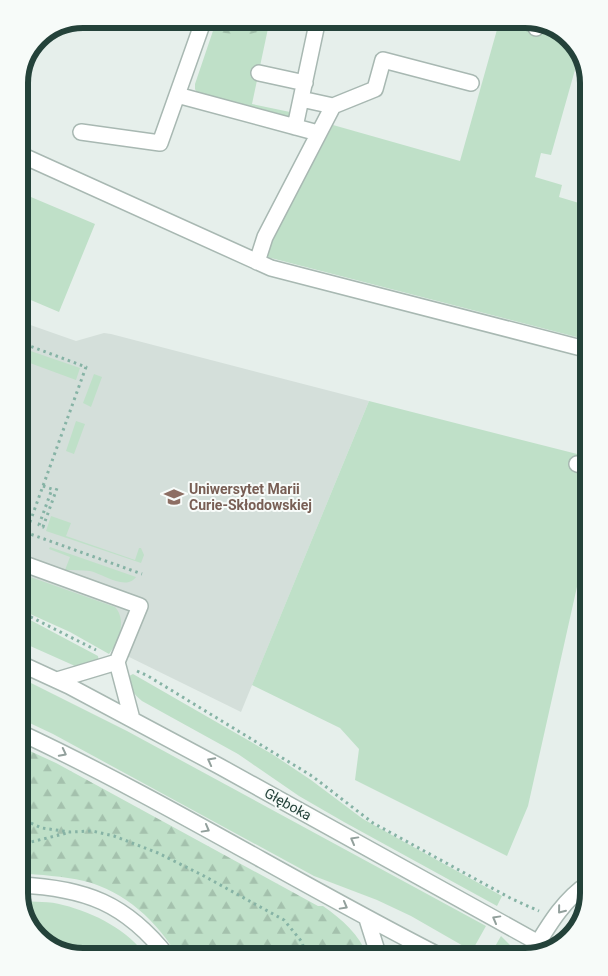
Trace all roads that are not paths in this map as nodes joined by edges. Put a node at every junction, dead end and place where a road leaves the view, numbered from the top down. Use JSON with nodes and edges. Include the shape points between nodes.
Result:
{"nodes":[{"id":1,"x":201,"y":28,"type":"edge"},
{"id":2,"x":316,"y":28,"type":"edge"},
{"id":3,"x":259,"y":73,"type":"dead end"},
{"id":4,"x":305,"y":83,"type":"junction"},
{"id":5,"x":471,"y":83,"type":"dead end"},
{"id":6,"x":177,"y":95,"type":"junction"},
{"id":7,"x":301,"y":99,"type":"junction"},
{"id":8,"x":333,"y":106,"type":"junction"},
{"id":9,"x":295,"y":127,"type":"junction"},
{"id":10,"x":81,"y":132,"type":"dead end"},
{"id":11,"x":318,"y":133,"type":"junction"},
{"id":12,"x":28,"y":158,"type":"edge"},
{"id":13,"x":257,"y":262,"type":"junction"},
{"id":14,"x":580,"y":348,"type":"edge"},
{"id":15,"x":28,"y":565,"type":"edge"},
{"id":16,"x":117,"y":662,"type":"junction"},
{"id":17,"x":28,"y":667,"type":"edge"},
{"id":18,"x":57,"y":680,"type":"junction"},
{"id":19,"x":132,"y":719,"type":"junction"},
{"id":20,"x":28,"y":737,"type":"edge"},
{"id":21,"x":28,"y":885,"type":"edge"},
{"id":22,"x":580,"y":891,"type":"edge"},
{"id":23,"x":367,"y":919,"type":"junction"},
{"id":24,"x":539,"y":942,"type":"junction"},
{"id":25,"x":544,"y":945,"type":"edge"},
{"id":26,"x":536,"y":947,"type":"edge"},
{"id":27,"x":161,"y":948,"type":"edge"},
{"id":28,"x":376,"y":948,"type":"edge"},
{"id":29,"x":424,"y":948,"type":"edge"}],
"edges":[{"from":1,"to":6,"type":"street"},
{"from":2,"to":4,"type":"street"},
{"from":3,"to":4,"type":"street"},
{"from":4,"to":7,"type":"street"},
{"from":5,"to":8,"type":"street","via":[[383,60],[375,88]]},
{"from":6,"to":9,"type":"street"},
{"from":6,"to":10,"type":"street","via":[[160,143]]},
{"from":7,"to":8,"type":"street"},
{"from":7,"to":9,"type":"street"},
{"from":8,"to":11,"type":"street"},
{"from":9,"to":11,"type":"street"},
{"from":11,"to":13,"type":"street","via":[[265,237]]},
{"from":12,"to":13,"type":"street"},
{"from":13,"to":14,"type":"street"},
{"from":15,"to":16,"type":"street","via":[[140,606]]},
{"from":16,"to":18,"type":"street"},
{"from":16,"to":19,"type":"street"},
{"from":17,"to":18,"type":"street","name":"Głęboka"},
{"from":18,"to":19,"type":"street","name":"Głęboka"},
{"from":24,"to":19,"type":"street","name":"Głęboka","one_way":true},
{"from":20,"to":23,"type":"street","one_way":true,"via":[[161,805]]},
{"from":21,"to":27,"type":"street","via":[[78,892],[98,899],[138,924]]},
{"from":22,"to":24,"type":"street","one_way":true,"via":[[565,904]]},
{"from":23,"to":28,"type":"street"},
{"from":23,"to":29,"type":"street"},
{"from":24,"to":25,"type":"street","name":"Głęboka"},
{"from":24,"to":26,"type":"street"}]}
